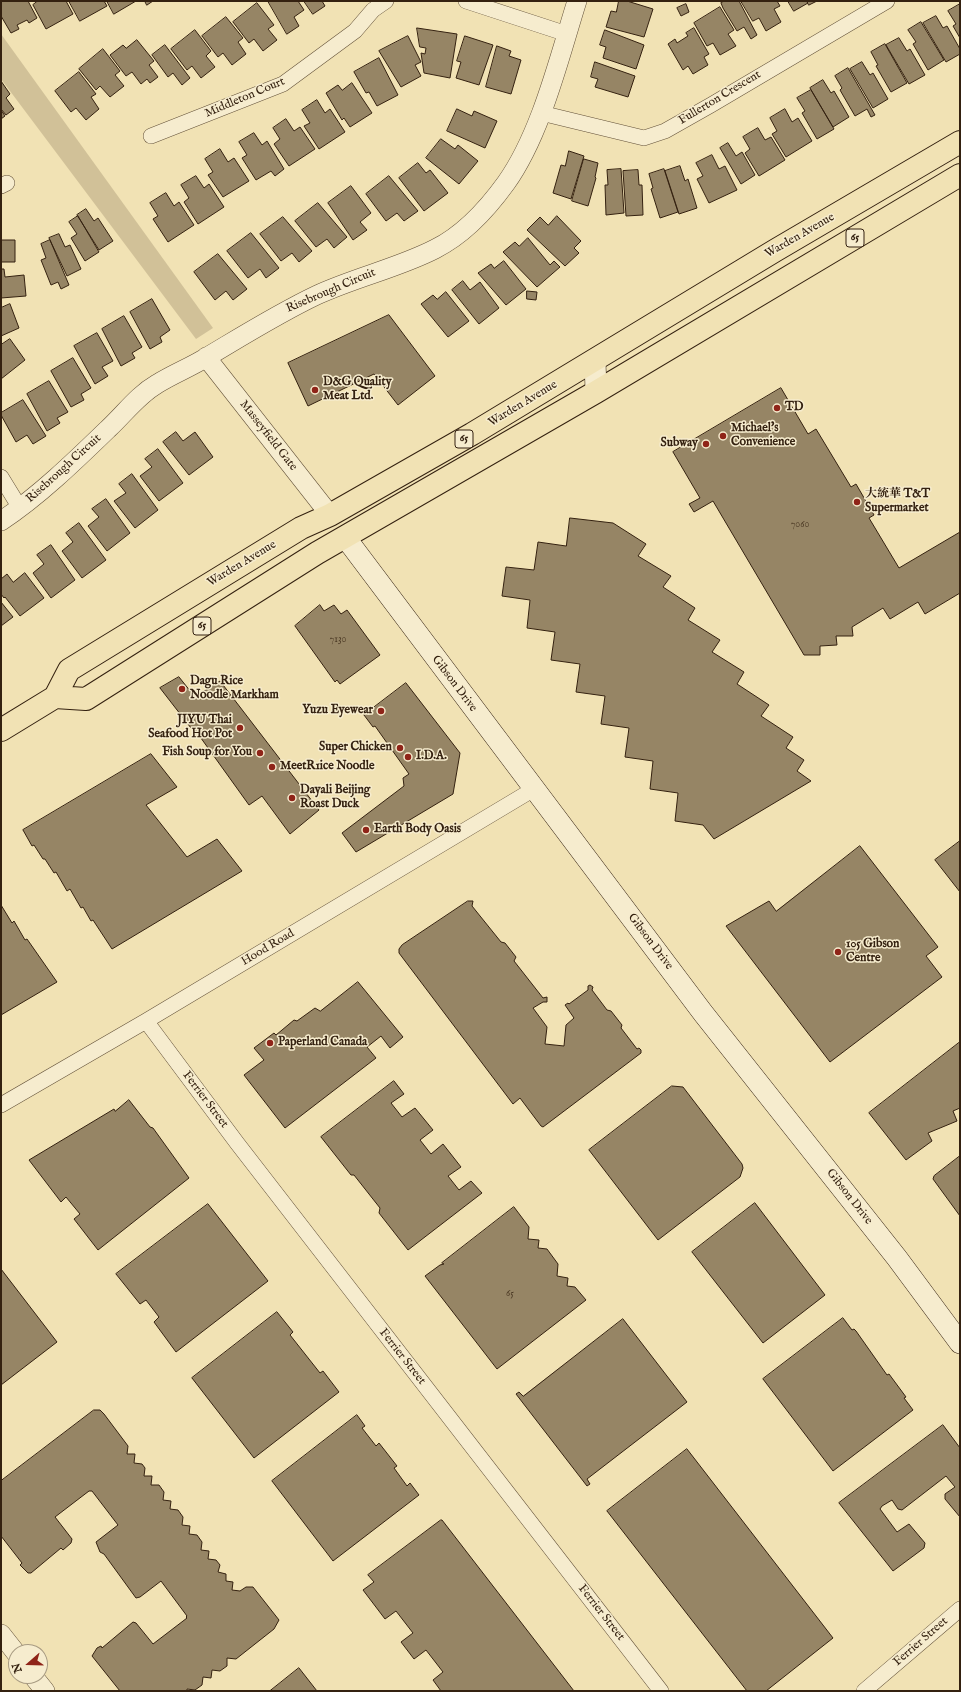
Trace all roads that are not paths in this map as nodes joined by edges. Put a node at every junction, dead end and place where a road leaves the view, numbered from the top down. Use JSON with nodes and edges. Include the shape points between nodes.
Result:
{"nodes":[{"id":1,"x":386,"y":1,"type":"edge"},
{"id":2,"x":466,"y":1,"type":"edge"},
{"id":3,"x":577,"y":1,"type":"edge"},
{"id":4,"x":887,"y":1,"type":"edge"},
{"id":5,"x":567,"y":34,"type":"junction"},
{"id":6,"x":541,"y":113,"type":"junction"},
{"id":7,"x":151,"y":136,"type":"dead end"},
{"id":8,"x":960,"y":142,"type":"edge"},
{"id":9,"x":960,"y":175,"type":"edge"},
{"id":10,"x":206,"y":358,"type":"junction"},
{"id":11,"x":595,"y":360,"type":"junction"},
{"id":12,"x":596,"y":392,"type":"junction"},
{"id":13,"x":1,"y":477,"type":"edge"},
{"id":14,"x":20,"y":508,"type":"junction"},
{"id":15,"x":330,"y":515,"type":"junction"},
{"id":16,"x":1,"y":521,"type":"edge"},
{"id":17,"x":345,"y":537,"type":"junction"},
{"id":18,"x":55,"y":697,"type":"junction"},
{"id":19,"x":1,"y":730,"type":"edge"},
{"id":20,"x":534,"y":788,"type":"junction"},
{"id":21,"x":146,"y":1021,"type":"junction"},
{"id":22,"x":1,"y":1105,"type":"edge"},
{"id":23,"x":960,"y":1343,"type":"edge"},
{"id":24,"x":960,"y":1609,"type":"edge"},
{"id":25,"x":1,"y":1634,"type":"edge"},
{"id":26,"x":9,"y":1644,"type":"edge"},
{"id":27,"x":661,"y":1691,"type":"edge"},
{"id":28,"x":864,"y":1691,"type":"edge"}],
"edges":[{"from":1,"to":7,"type":"street","name":"Middleton Court","via":[[373,10],[355,31],[283,84]]},
{"from":2,"to":5,"type":"street"},
{"from":3,"to":5,"type":"street","name":"Risebrough Circuit"},
{"from":4,"to":6,"type":"street","name":"Fullerton Crescent","via":[[711,105],[664,131],[644,138]]},
{"from":5,"to":6,"type":"street","name":"Risebrough Circuit"},
{"from":6,"to":10,"type":"street","name":"Risebrough Circuit","via":[[525,154],[507,182],[488,206],[458,234],[437,249],[283,311]]},
{"from":8,"to":11,"type":"main road","name":"Warden Avenue","number":"65"},
{"from":9,"to":12,"type":"main road","number":"65"},
{"from":10,"to":14,"type":"street","name":"Risebrough Circuit","via":[[156,385],[138,398],[110,428]]},
{"from":10,"to":15,"type":"street","name":"Masseyfield Gate"},
{"from":11,"to":12,"type":"main road"},
{"from":11,"to":15,"type":"main road","name":"Warden Avenue","number":"65"},
{"from":12,"to":17,"type":"main road","number":"65"},
{"from":13,"to":14,"type":"street"},
{"from":14,"to":16,"type":"street","name":"Risebrough Circuit"},
{"from":15,"to":17,"type":"street"},
{"from":15,"to":18,"type":"main road","name":"Warden Avenue","number":"65","via":[[301,528],[69,670]]},
{"from":17,"to":18,"type":"main road","number":"65","via":[[86,699]]},
{"from":17,"to":20,"type":"main road","name":"Gibson Drive"},
{"from":18,"to":19,"type":"main road"},
{"from":20,"to":21,"type":"street","name":"Hood Road"},
{"from":20,"to":23,"type":"main road","name":"Gibson Drive","via":[[703,1014],[897,1258]]},
{"from":21,"to":22,"type":"street","name":"Hood Road"},
{"from":21,"to":27,"type":"street","name":"Ferrier Street","via":[[237,1143]]},
{"from":24,"to":28,"type":"street","name":"Ferrier Street"},
{"from":25,"to":26,"type":"street"}]}
